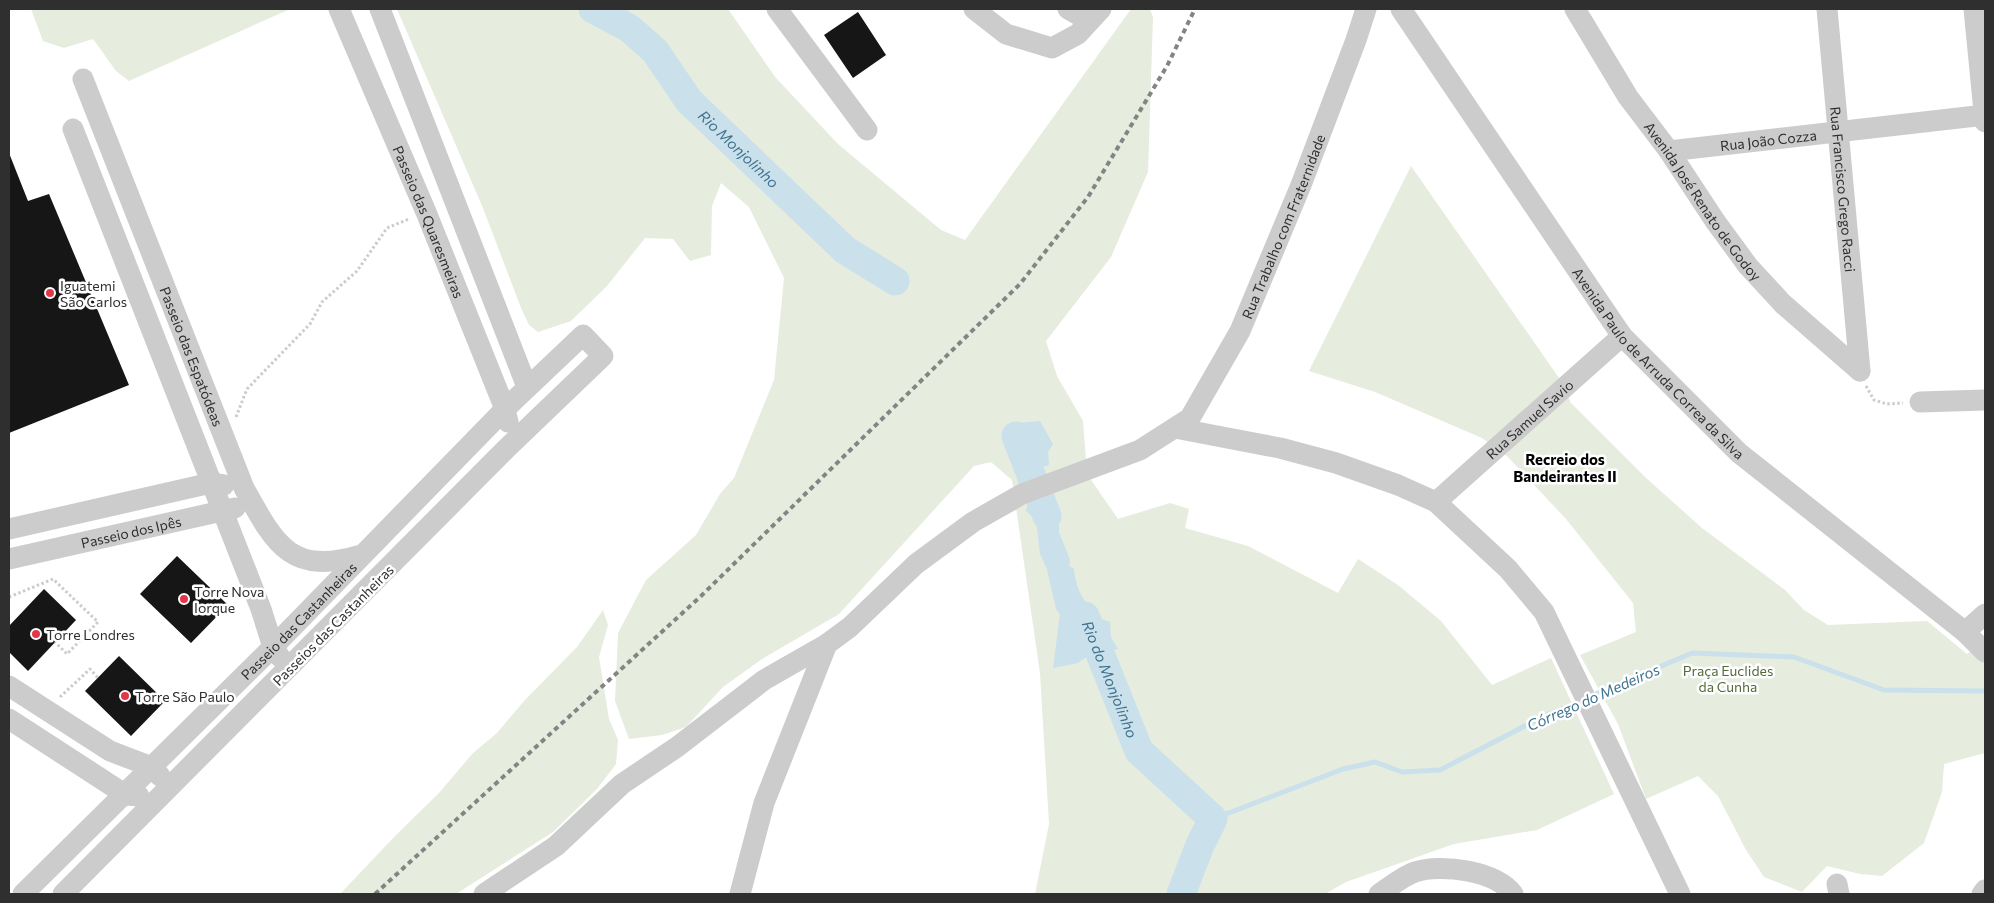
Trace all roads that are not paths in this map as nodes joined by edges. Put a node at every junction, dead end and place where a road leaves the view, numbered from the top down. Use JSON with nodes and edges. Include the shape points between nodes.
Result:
{"nodes":[{"id":1,"x":339,"y":9,"type":"edge"},
{"id":2,"x":380,"y":9,"type":"edge"},
{"id":3,"x":777,"y":9,"type":"edge"},
{"id":4,"x":974,"y":9,"type":"edge"},
{"id":5,"x":1068,"y":9,"type":"edge"},
{"id":6,"x":1366,"y":9,"type":"edge"},
{"id":7,"x":1400,"y":9,"type":"edge"},
{"id":8,"x":1575,"y":9,"type":"edge"},
{"id":9,"x":1827,"y":9,"type":"edge"},
{"id":10,"x":1974,"y":9,"type":"edge"},
{"id":11,"x":1095,"y":15,"type":"edge"},
{"id":12,"x":83,"y":79,"type":"dead end"},
{"id":13,"x":1985,"y":118,"type":"edge"},
{"id":14,"x":73,"y":130,"type":"dead end"},
{"id":15,"x":867,"y":130,"type":"dead end"},
{"id":16,"x":1837,"y":132,"type":"junction"},
{"id":17,"x":1670,"y":150,"type":"junction"},
{"id":18,"x":1622,"y":336,"type":"junction"},
{"id":19,"x":1860,"y":371,"type":"joint"},
{"id":20,"x":527,"y":387,"type":"junction"},
{"id":21,"x":1985,"y":400,"type":"edge"},
{"id":22,"x":1920,"y":402,"type":"road end"},
{"id":23,"x":505,"y":409,"type":"junction"},
{"id":24,"x":1175,"y":428,"type":"junction"},
{"id":25,"x":506,"y":449,"type":"junction"},
{"id":26,"x":211,"y":483,"type":"junction"},
{"id":27,"x":248,"y":496,"type":"junction"},
{"id":28,"x":125,"y":502,"type":"junction"},
{"id":29,"x":1436,"y":502,"type":"junction"},
{"id":30,"x":223,"y":511,"type":"junction"},
{"id":31,"x":9,"y":529,"type":"edge"},
{"id":32,"x":132,"y":531,"type":"junction"},
{"id":33,"x":362,"y":555,"type":"junction"},
{"id":34,"x":9,"y":559,"type":"edge"},
{"id":35,"x":326,"y":591,"type":"junction"},
{"id":36,"x":260,"y":609,"type":"junction"},
{"id":37,"x":347,"y":611,"type":"junction"},
{"id":38,"x":1985,"y":614,"type":"edge"},
{"id":39,"x":296,"y":623,"type":"junction"},
{"id":40,"x":1965,"y":632,"type":"junction"},
{"id":41,"x":325,"y":634,"type":"junction"},
{"id":42,"x":827,"y":644,"type":"junction"},
{"id":43,"x":273,"y":647,"type":"junction"},
{"id":44,"x":1985,"y":652,"type":"edge"},
{"id":45,"x":291,"y":668,"type":"junction"},
{"id":46,"x":9,"y":686,"type":"edge"},
{"id":47,"x":9,"y":719,"type":"edge"},
{"id":48,"x":110,"y":751,"type":"junction"},
{"id":49,"x":152,"y":766,"type":"junction"},
{"id":50,"x":92,"y":773,"type":"junction"},
{"id":51,"x":170,"y":788,"type":"junction"},
{"id":52,"x":120,"y":799,"type":"junction"},
{"id":53,"x":152,"y":806,"type":"junction"},
{"id":54,"x":132,"y":826,"type":"junction"},
{"id":55,"x":1985,"y":890,"type":"edge"},
{"id":56,"x":23,"y":894,"type":"edge"},
{"id":57,"x":63,"y":894,"type":"edge"},
{"id":58,"x":484,"y":894,"type":"edge"},
{"id":59,"x":740,"y":894,"type":"edge"},
{"id":60,"x":1379,"y":894,"type":"edge"},
{"id":61,"x":1513,"y":894,"type":"edge"},
{"id":62,"x":1680,"y":894,"type":"edge"},
{"id":63,"x":1982,"y":894,"type":"edge"}],
"edges":[{"from":1,"to":23,"type":"street","name":"Passeio das Quaresmeiras","via":[[426,212]]},
{"from":2,"to":20,"type":"street"},
{"from":3,"to":15,"type":"street"},
{"from":4,"to":11,"type":"street","via":[[1006,34],[1052,48],[1078,34]]},
{"from":5,"to":11,"type":"street"},
{"from":6,"to":24,"type":"street","name":"Rua Trabalho com Fraternidade","via":[[1301,185],[1240,331],[1190,418]]},
{"from":7,"to":18,"type":"street","name":"Avenida Paulo de Arruda Correa da Silva"},
{"from":8,"to":17,"type":"street","name":"Avenida José Renato de Godoy","via":[[1628,97]]},
{"from":9,"to":16,"type":"street","name":"Rua Francisco Grego Racci"},
{"from":10,"to":13,"type":"street"},
{"from":12,"to":27,"type":"street","name":"Passeio das Espatódeas"},
{"from":13,"to":16,"type":"street","name":"Rua João Cozza"},
{"from":14,"to":26,"type":"street","name":"Passeio das Espatódeas"},
{"from":16,"to":17,"type":"street","name":"Rua João Cozza"},
{"from":16,"to":19,"type":"street","name":"Rua Francisco Grego Racci"},
{"from":17,"to":19,"type":"street","name":"Avenida José Renato de Godoy","via":[[1748,266],[1783,304]]},
{"from":18,"to":29,"type":"street","name":"Rua Samuel Savio"},
{"from":18,"to":40,"type":"street","name":"Avenida Paulo de Arruda Correa da Silva","via":[[1739,453]]},
{"from":20,"to":23,"type":"street"},
{"from":20,"to":25,"type":"street","name":"Passeios das Castanheiras","via":[[583,335],[603,356]]},
{"from":21,"to":22,"type":"street"},
{"from":23,"to":25,"type":"street","name":"Passeio das Quaresmeiras","via":[[508,419]]},
{"from":23,"to":33,"type":"street","name":"Passeio das Castanheiras"},
{"from":24,"to":29,"type":"street","via":[[1280,448],[1336,463]]},
{"from":24,"to":42,"type":"street","name":"Rua Trabalho com Fraternidade","via":[[1140,450],[1022,494],[973,522],[916,564]]},
{"from":25,"to":37,"type":"street","name":"Passeios das Castanheiras"},
{"from":26,"to":27,"type":"street"},
{"from":26,"to":28,"type":"street"},
{"from":26,"to":30,"type":"street","name":"Passeio das Espatódeas"},
{"from":27,"to":30,"type":"street","name":"Passeio dos Ipês"},
{"from":27,"to":33,"type":"street","name":"Passeio das Espatódeas","via":[[271,535],[298,557],[333,562]]},
{"from":28,"to":31,"type":"street"},
{"from":28,"to":32,"type":"street"},
{"from":29,"to":62,"type":"street","via":[[1508,569],[1544,612]]},
{"from":30,"to":32,"type":"street","name":"Passeio dos Ipês"},
{"from":30,"to":36,"type":"street","name":"Passeio das Espatódeas"},
{"from":32,"to":34,"type":"street","name":"Passeio dos Ipês"},
{"from":33,"to":35,"type":"street","name":"Passeio das Castanheiras"},
{"from":35,"to":37,"type":"street"},
{"from":35,"to":39,"type":"street","name":"Passeio das Castanheiras"},
{"from":36,"to":39,"type":"street"},
{"from":36,"to":43,"type":"street","name":"Passeio das Espatódeas"},
{"from":37,"to":41,"type":"street","name":"Passeios das Castanheiras"},
{"from":38,"to":40,"type":"street"},
{"from":39,"to":41,"type":"street"},
{"from":39,"to":43,"type":"street","name":"Passeio das Castanheiras"},
{"from":40,"to":44,"type":"street","name":"Avenida Paulo de Arruda Correa da Silva"},
{"from":41,"to":45,"type":"street","name":"Passeios das Castanheiras"},
{"from":42,"to":58,"type":"street","name":"Rua Trabalho com Fraternidade","via":[[764,680],[622,784],[556,846]]},
{"from":42,"to":59,"type":"street","via":[[764,803]]},
{"from":43,"to":45,"type":"street"},
{"from":43,"to":49,"type":"street","name":"Passeio das Castanheiras"},
{"from":45,"to":51,"type":"street","name":"Passeios das Castanheiras"},
{"from":46,"to":48,"type":"street"},
{"from":47,"to":50,"type":"street"},
{"from":48,"to":49,"type":"street"},
{"from":48,"to":50,"type":"street"},
{"from":49,"to":51,"type":"street"},
{"from":49,"to":52,"type":"street","name":"Passeio das Castanheiras"},
{"from":50,"to":52,"type":"street"},
{"from":51,"to":53,"type":"street","name":"Passeios das Castanheiras"},
{"from":52,"to":53,"type":"street","via":[[145,796]]},
{"from":52,"to":54,"type":"street"},
{"from":52,"to":56,"type":"street","name":"Passeio das Castanheiras"},
{"from":53,"to":54,"type":"street","name":"Passeios das Castanheiras"},
{"from":54,"to":57,"type":"street","name":"Passeios das Castanheiras"},
{"from":55,"to":63,"type":"street"},
{"from":60,"to":61,"type":"street","via":[[1415,872],[1442,868],[1482,875]]}]}
